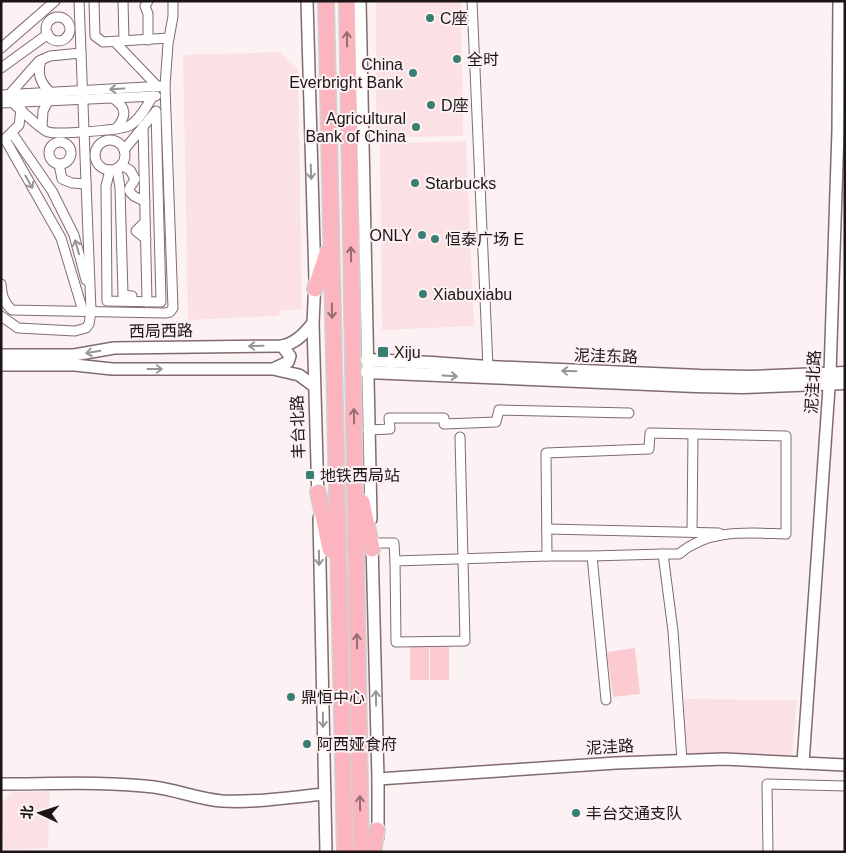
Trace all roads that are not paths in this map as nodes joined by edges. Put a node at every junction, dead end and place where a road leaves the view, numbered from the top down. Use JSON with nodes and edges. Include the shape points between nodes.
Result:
{"nodes":[{"id":1,"x":55,"y":1,"type":"edge"},
{"id":2,"x":79,"y":1,"type":"edge"},
{"id":3,"x":94,"y":1,"type":"edge"},
{"id":4,"x":123,"y":1,"type":"edge"},
{"id":5,"x":148,"y":1,"type":"edge"},
{"id":6,"x":173,"y":1,"type":"edge"},
{"id":7,"x":307,"y":1,"type":"edge"},
{"id":8,"x":326,"y":1,"type":"edge"},
{"id":9,"x":347,"y":1,"type":"edge"},
{"id":10,"x":360,"y":1,"type":"edge"},
{"id":11,"x":472,"y":1,"type":"edge"},
{"id":12,"x":839,"y":1,"type":"edge"},
{"id":13,"x":69,"y":28,"type":"junction"},
{"id":14,"x":80,"y":28,"type":"junction"},
{"id":15,"x":48,"y":34,"type":"junction"},
{"id":16,"x":169,"y":38,"type":"junction"},
{"id":17,"x":148,"y":40,"type":"junction"},
{"id":18,"x":120,"y":41,"type":"junction"},
{"id":19,"x":1,"y":48,"type":"edge"},
{"id":20,"x":81,"y":54,"type":"junction"},
{"id":21,"x":41,"y":60,"type":"junction"},
{"id":22,"x":1,"y":68,"type":"edge"},
{"id":23,"x":163,"y":89,"type":"junction"},
{"id":24,"x":82,"y":95,"type":"junction"},
{"id":25,"x":154,"y":96,"type":"junction"},
{"id":26,"x":50,"y":97,"type":"junction"},
{"id":27,"x":8,"y":98,"type":"edge"},
{"id":28,"x":113,"y":98,"type":"junction"},
{"id":29,"x":1,"y":103,"type":"edge"},
{"id":30,"x":21,"y":109,"type":"junction"},
{"id":31,"x":143,"y":126,"type":"junction"},
{"id":32,"x":42,"y":127,"type":"junction"},
{"id":33,"x":116,"y":129,"type":"junction"},
{"id":34,"x":841,"y":131,"type":"edge"},
{"id":35,"x":84,"y":132,"type":"junction"},
{"id":36,"x":12,"y":133,"type":"junction"},
{"id":37,"x":124,"y":150,"type":"junction"},
{"id":38,"x":60,"y":164,"type":"dead end"},
{"id":39,"x":97,"y":164,"type":"junction"},
{"id":40,"x":116,"y":168,"type":"junction"},
{"id":41,"x":85,"y":173,"type":"junction"},
{"id":42,"x":86,"y":184,"type":"junction"},
{"id":43,"x":145,"y":200,"type":"junction"},
{"id":44,"x":330,"y":245,"type":"junction"},
{"id":45,"x":160,"y":249,"type":"junction"},
{"id":46,"x":172,"y":249,"type":"junction"},
{"id":47,"x":1,"y":284,"type":"edge"},
{"id":48,"x":315,"y":289,"type":"junction"},
{"id":49,"x":90,"y":294,"type":"junction"},
{"id":50,"x":147,"y":299,"type":"junction"},
{"id":51,"x":87,"y":311,"type":"junction"},
{"id":52,"x":1,"y":316,"type":"edge"},
{"id":53,"x":313,"y":323,"type":"junction"},
{"id":54,"x":282,"y":346,"type":"junction"},
{"id":55,"x":1,"y":355,"type":"edge"},
{"id":56,"x":1,"y":365,"type":"edge"},
{"id":57,"x":449,"y":365,"type":"junction"},
{"id":58,"x":367,"y":366,"type":"junction"},
{"id":59,"x":488,"y":367,"type":"junction"},
{"id":60,"x":273,"y":368,"type":"junction"},
{"id":61,"x":393,"y":373,"type":"junction"},
{"id":62,"x":845,"y":373,"type":"edge"},
{"id":63,"x":830,"y":378,"type":"junction"},
{"id":64,"x":845,"y":383,"type":"edge"},
{"id":65,"x":314,"y":386,"type":"junction"},
{"id":66,"x":629,"y":413,"type":"dead end"},
{"id":67,"x":368,"y":430,"type":"junction"},
{"id":68,"x":692,"y":434,"type":"junction"},
{"id":69,"x":460,"y":437,"type":"dead end"},
{"id":70,"x":354,"y":465,"type":"junction"},
{"id":71,"x":318,"y":492,"type":"junction"},
{"id":72,"x":547,"y":529,"type":"junction"},
{"id":73,"x":692,"y":532,"type":"junction"},
{"id":74,"x":728,"y":533,"type":"junction"},
{"id":75,"x":372,"y":546,"type":"junction"},
{"id":76,"x":663,"y":554,"type":"junction"},
{"id":77,"x":547,"y":556,"type":"junction"},
{"id":78,"x":592,"y":556,"type":"junction"},
{"id":79,"x":464,"y":559,"type":"junction"},
{"id":80,"x":395,"y":560,"type":"junction"},
{"id":81,"x":338,"y":585,"type":"junction"},
{"id":82,"x":606,"y":700,"type":"dead end"},
{"id":83,"x":682,"y":761,"type":"junction"},
{"id":84,"x":803,"y":763,"type":"junction"},
{"id":85,"x":845,"y":765,"type":"edge"},
{"id":86,"x":378,"y":779,"type":"junction"},
{"id":87,"x":1,"y":784,"type":"edge"},
{"id":88,"x":845,"y":786,"type":"edge"},
{"id":89,"x":325,"y":794,"type":"junction"},
{"id":90,"x":377,"y":830,"type":"junction"},
{"id":91,"x":345,"y":851,"type":"edge"},
{"id":92,"x":326,"y":852,"type":"edge"},
{"id":93,"x":361,"y":852,"type":"edge"},
{"id":94,"x":373,"y":852,"type":"edge"},
{"id":95,"x":378,"y":852,"type":"edge"},
{"id":96,"x":768,"y":852,"type":"edge"}],
"edges":[{"from":1,"to":19,"type":"street"},
{"from":2,"to":14,"type":"street"},
{"from":3,"to":18,"type":"street","via":[[95,36],[103,42]]},
{"from":4,"to":18,"type":"street"},
{"from":5,"to":17,"type":"street","via":[[145,6]]},
{"from":6,"to":16,"type":"street"},
{"from":7,"to":48,"type":"street","name":"丰台北路","one_way":true},
{"from":8,"to":44,"type":"highway"},
{"from":70,"to":9,"type":"highway","one_way":true},
{"from":10,"to":58,"type":"street"},
{"from":11,"to":59,"type":"street"},
{"from":12,"to":34,"type":"street","name":"泥洼北路"},
{"from":13,"to":14,"type":"street"},
{"from":13,"to":15,"type":"street","via":[[66,38],[59,41],[51,39]]},
{"from":13,"to":15,"type":"street","via":[[65,20],[54,18],[47,26]]},
{"from":14,"to":20,"type":"street"},
{"from":15,"to":22,"type":"street"},
{"from":16,"to":17,"type":"street"},
{"from":16,"to":23,"type":"street"},
{"from":17,"to":18,"type":"street"},
{"from":18,"to":23,"type":"street"},
{"from":20,"to":21,"type":"street","via":[[50,56]]},
{"from":20,"to":24,"type":"street"},
{"from":21,"to":26,"type":"street","via":[[40,78]]},
{"from":21,"to":27,"type":"street"},
{"from":23,"to":24,"type":"street","one_way":true},
{"from":23,"to":25,"type":"street"},
{"from":23,"to":46,"type":"street"},
{"from":24,"to":26,"type":"street"},
{"from":24,"to":28,"type":"street"},
{"from":24,"to":35,"type":"street"},
{"from":25,"to":28,"type":"street"},
{"from":25,"to":33,"type":"street","via":[[130,125]]},
{"from":26,"to":27,"type":"street"},
{"from":26,"to":32,"type":"street","via":[[43,111]]},
{"from":27,"to":29,"type":"street"},
{"from":27,"to":30,"type":"street"},
{"from":28,"to":33,"type":"street","via":[[124,111],[124,118]]},
{"from":30,"to":32,"type":"street"},
{"from":30,"to":36,"type":"street","via":[[19,126]]},
{"from":31,"to":37,"type":"street"},
{"from":31,"to":43,"type":"street"},
{"from":31,"to":45,"type":"street","via":[[156,111]]},
{"from":32,"to":35,"type":"street","via":[[49,132]]},
{"from":33,"to":35,"type":"street"},
{"from":34,"to":63,"type":"street","name":"泥洼北路"},
{"from":35,"to":41,"type":"street"},
{"from":49,"to":36,"type":"street","one_way":true,"via":[[74,235],[52,191]]},
{"from":36,"to":51,"type":"street","one_way":true,"via":[[5,139],[61,238]]},
{"from":37,"to":39,"type":"street","via":[[117,141],[102,141],[94,154]]},
{"from":37,"to":40,"type":"street","via":[[125,159]]},
{"from":38,"to":42,"type":"street","via":[[62,180]]},
{"from":39,"to":40,"type":"street","via":[[105,170]]},
{"from":39,"to":41,"type":"street"},
{"from":40,"to":43,"type":"street","via":[[130,170],[135,179],[128,190],[136,198]]},
{"from":40,"to":50,"type":"street","via":[[120,188],[123,296]]},
{"from":40,"to":50,"type":"street","via":[[106,186],[107,301]]},
{"from":41,"to":42,"type":"street"},
{"from":42,"to":49,"type":"street"},
{"from":43,"to":50,"type":"street"},
{"from":44,"to":48,"type":"highway"},
{"from":44,"to":81,"type":"highway","one_way":true},
{"from":45,"to":46,"type":"street"},
{"from":45,"to":50,"type":"street","via":[[161,302]]},
{"from":46,"to":51,"type":"street","via":[[174,301],[170,312]]},
{"from":47,"to":51,"type":"street","via":[[2,298],[12,310]]},
{"from":48,"to":53,"type":"street","name":"丰台北路"},
{"from":49,"to":51,"type":"street"},
{"from":51,"to":52,"type":"street","via":[[90,324],[75,331],[18,328]]},
{"from":53,"to":54,"type":"street","name":"西局西路","via":[[292,344]]},
{"from":53,"to":65,"type":"street","name":"丰台北路"},
{"from":54,"to":55,"type":"street","name":"西局西路","one_way":true,"via":[[114,348],[74,355]]},
{"from":54,"to":60,"type":"street","via":[[290,356],[288,362]]},
{"from":56,"to":60,"type":"street","one_way":true,"via":[[75,364],[112,369]]},
{"from":57,"to":58,"type":"main road","name":"泥洼东路","via":[[432,362]]},
{"from":57,"to":59,"type":"main road","name":"泥洼东路"},
{"from":57,"to":61,"type":"main road","via":[[394,364],[391,367]]},
{"from":58,"to":61,"type":"main road","name":"泥洼东路"},
{"from":58,"to":67,"type":"street"},
{"from":63,"to":59,"type":"main road","name":"泥洼东路","one_way":true},
{"from":60,"to":65,"type":"street","via":[[300,375]]},
{"from":61,"to":63,"type":"main road","name":"泥洼东路","one_way":true,"via":[[743,387]]},
{"from":62,"to":63,"type":"main road","name":"泥洼东路"},
{"from":63,"to":64,"type":"main road","name":"泥洼东路"},
{"from":63,"to":84,"type":"street","name":"泥洼北路"},
{"from":65,"to":71,"type":"street","name":"丰台北路"},
{"from":66,"to":67,"type":"street","via":[[499,410],[496,422],[444,424],[444,418],[389,418],[390,429]]},
{"from":67,"to":75,"type":"street"},
{"from":68,"to":72,"type":"street","via":[[650,433],[650,449],[546,453]]},
{"from":68,"to":73,"type":"street"},
{"from":68,"to":74,"type":"street","via":[[786,436],[786,534]]},
{"from":69,"to":79,"type":"street"},
{"from":70,"to":75,"type":"highway"},
{"from":93,"to":70,"type":"highway","one_way":true},
{"from":71,"to":81,"type":"highway"},
{"from":71,"to":89,"type":"street","name":"丰台北路","one_way":true},
{"from":72,"to":73,"type":"street"},
{"from":72,"to":77,"type":"street"},
{"from":73,"to":74,"type":"street"},
{"from":74,"to":76,"type":"street","via":[[690,545],[679,554]]},
{"from":75,"to":80,"type":"street","via":[[394,543]]},
{"from":86,"to":75,"type":"street","one_way":true},
{"from":76,"to":78,"type":"street"},
{"from":76,"to":83,"type":"street","via":[[673,631]]},
{"from":77,"to":78,"type":"street"},
{"from":77,"to":79,"type":"street"},
{"from":78,"to":82,"type":"street"},
{"from":79,"to":80,"type":"street"},
{"from":79,"to":80,"type":"street","via":[[465,641],[396,642]]},
{"from":81,"to":91,"type":"highway"},
{"from":83,"to":84,"type":"street","name":"泥洼路"},
{"from":83,"to":86,"type":"street","name":"泥洼路"},
{"from":84,"to":85,"type":"street","name":"泥洼路"},
{"from":86,"to":90,"type":"street"},
{"from":87,"to":89,"type":"street","via":[[157,787],[222,801]]},
{"from":88,"to":96,"type":"street","via":[[766,784]]},
{"from":89,"to":92,"type":"street","name":"丰台北路"},
{"from":90,"to":94,"type":"highway"},
{"from":90,"to":95,"type":"street"}]}
